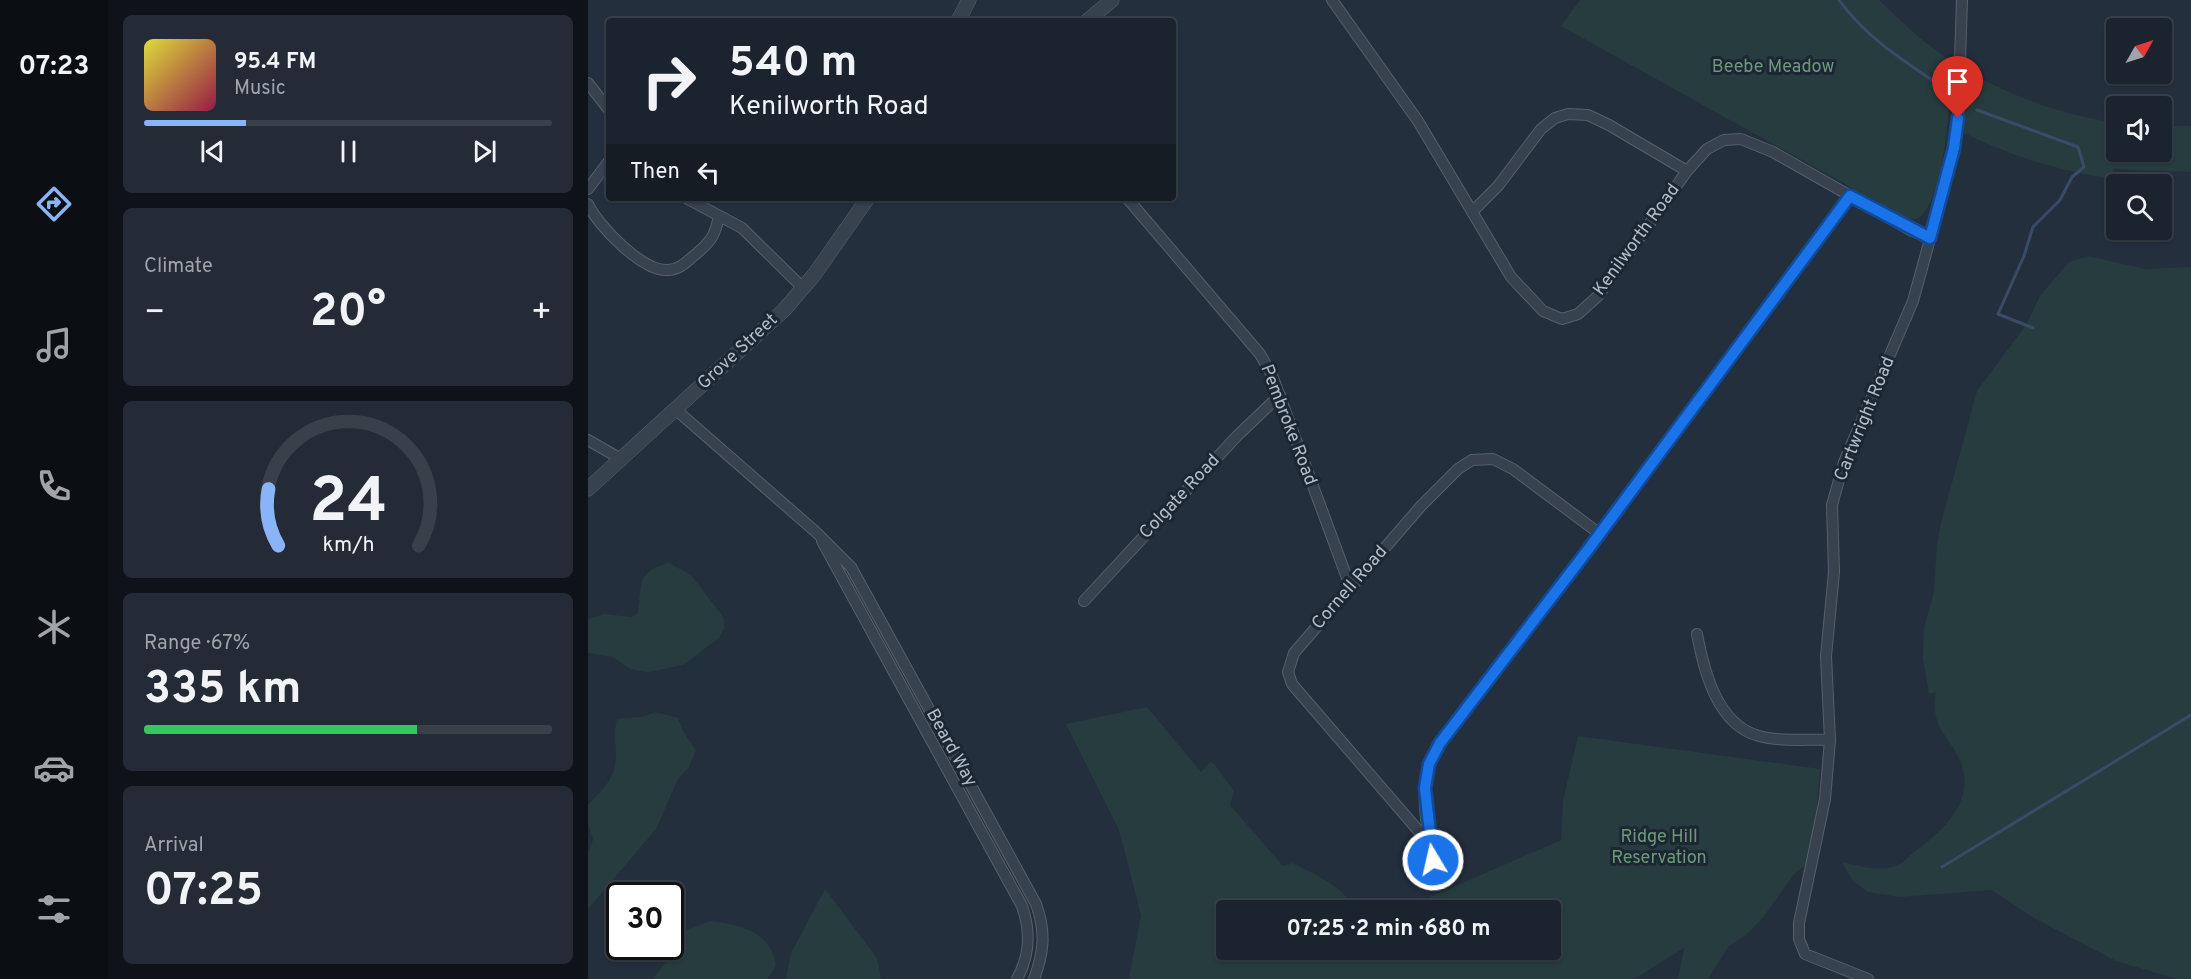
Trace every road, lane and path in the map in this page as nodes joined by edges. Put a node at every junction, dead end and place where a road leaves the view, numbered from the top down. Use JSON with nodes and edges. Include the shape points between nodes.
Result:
{"nodes":[{"id":1,"x":969,"y":0,"type":"edge"},
{"id":2,"x":1112,"y":0,"type":"edge"},
{"id":3,"x":1332,"y":0,"type":"edge"},
{"id":4,"x":1962,"y":0,"type":"edge"},
{"id":5,"x":960,"y":18,"type":"edge"},
{"id":6,"x":1091,"y":18,"type":"edge"},
{"id":7,"x":588,"y":82,"type":"edge"},
{"id":8,"x":606,"y":106,"type":"edge"},
{"id":9,"x":606,"y":165,"type":"edge"},
{"id":10,"x":1687,"y":171,"type":"junction"},
{"id":11,"x":588,"y":189,"type":"edge"},
{"id":12,"x":1850,"y":196,"type":"junction"},
{"id":13,"x":692,"y":201,"type":"edge"},
{"id":14,"x":866,"y":201,"type":"edge"},
{"id":15,"x":1130,"y":201,"type":"edge"},
{"id":16,"x":588,"y":204,"type":"edge"},
{"id":17,"x":1472,"y":212,"type":"junction"},
{"id":18,"x":719,"y":216,"type":"junction"},
{"id":19,"x":736,"y":226,"type":"junction"},
{"id":20,"x":716,"y":234,"type":"junction"},
{"id":21,"x":1930,"y":238,"type":"junction"},
{"id":22,"x":803,"y":288,"type":"junction"},
{"id":23,"x":1280,"y":394,"type":"junction"},
{"id":24,"x":675,"y":409,"type":"junction"},
{"id":25,"x":588,"y":440,"type":"edge"},
{"id":26,"x":621,"y":459,"type":"junction"},
{"id":27,"x":588,"y":489,"type":"edge"},
{"id":28,"x":817,"y":533,"type":"junction"},
{"id":29,"x":1600,"y":534,"type":"junction"},
{"id":30,"x":1350,"y":586,"type":"junction"},
{"id":31,"x":1084,"y":601,"type":"dead end"},
{"id":32,"x":1697,"y":634,"type":"dead end"},
{"id":33,"x":1830,"y":740,"type":"junction"},
{"id":34,"x":1430,"y":844,"type":"junction"},
{"id":35,"x":1437,"y":876,"type":"dead end"},
{"id":36,"x":1017,"y":979,"type":"edge"},
{"id":37,"x":1034,"y":979,"type":"edge"},
{"id":38,"x":1868,"y":979,"type":"edge"}],
"edges":[{"from":1,"to":5,"type":"street"},
{"from":2,"to":6,"type":"street"},
{"from":3,"to":17,"type":"street","name":"Kenilworth Road","via":[[1418,121]]},
{"from":4,"to":21,"type":"street","name":"Cartwright Road","via":[[1957,131]]},
{"from":7,"to":8,"type":"street"},
{"from":9,"to":11,"type":"street"},
{"from":10,"to":12,"type":"street","name":"Kenilworth Road","via":[[1707,149],[1724,140],[1741,139],[1773,152]]},
{"from":10,"to":17,"type":"street","via":[[1609,124],[1588,115],[1569,114],[1555,118],[1541,129],[1498,186]]},
{"from":10,"to":17,"type":"street","name":"Kenilworth Road","via":[[1598,296],[1578,314],[1562,319],[1543,311],[1511,277]]},
{"from":12,"to":21,"type":"street","name":"Kenilworth Road"},
{"from":12,"to":29,"type":"street"},
{"from":13,"to":18,"type":"street"},
{"from":14,"to":22,"type":"street","name":"Grove Street"},
{"from":15,"to":23,"type":"street","name":"Pembroke Road","via":[[1260,354]]},
{"from":16,"to":20,"type":"street","via":[[632,254],[659,270],[681,267]]},
{"from":18,"to":19,"type":"street"},
{"from":18,"to":20,"type":"street"},
{"from":19,"to":20,"type":"street"},
{"from":19,"to":22,"type":"street"},
{"from":21,"to":33,"type":"street","name":"Cartwright Road","via":[[1913,301],[1844,462],[1832,505],[1834,572],[1826,656]]},
{"from":22,"to":24,"type":"street","name":"Grove Street"},
{"from":23,"to":30,"type":"street","name":"Pembroke Road"},
{"from":23,"to":31,"type":"street","name":"Colgate Road"},
{"from":24,"to":26,"type":"street","name":"Grove Street"},
{"from":24,"to":28,"type":"street","name":"Beard Way"},
{"from":25,"to":26,"type":"street"},
{"from":26,"to":27,"type":"street","name":"Grove Street"},
{"from":28,"to":36,"type":"street","name":"Beard Way","via":[[1022,906],[1029,939]]},
{"from":28,"to":37,"type":"street","name":"Beard Way","via":[[851,567],[1036,904],[1044,939]]},
{"from":29,"to":30,"type":"street","name":"Cornell Road","via":[[1513,469],[1493,459],[1472,460],[1458,468],[1421,506]]},
{"from":29,"to":34,"type":"street","via":[[1440,743],[1429,764],[1425,788]]},
{"from":30,"to":34,"type":"street","name":"Cornell Road","via":[[1294,653],[1288,672],[1292,684]]},
{"from":32,"to":33,"type":"street","via":[[1706,672],[1734,722],[1762,737]]},
{"from":33,"to":38,"type":"street","name":"Cartwright Road","via":[[1821,825],[1799,923],[1799,939],[1805,954]]},
{"from":34,"to":35,"type":"street"}]}
